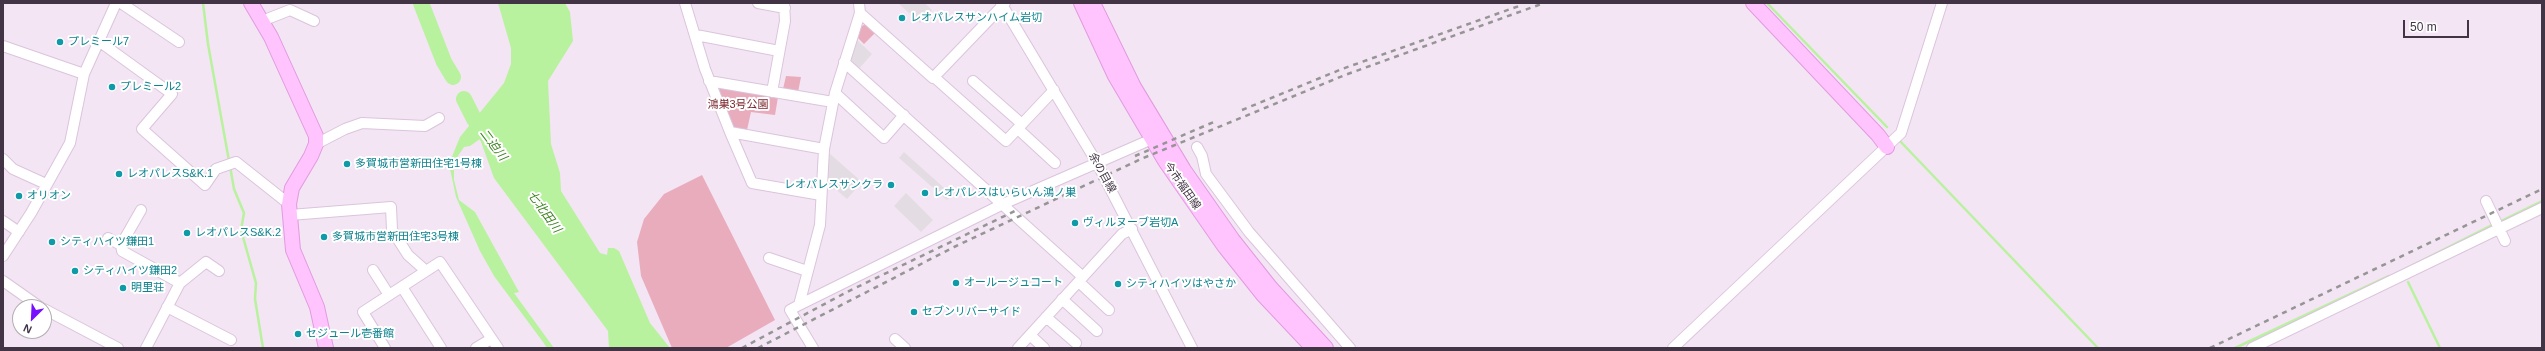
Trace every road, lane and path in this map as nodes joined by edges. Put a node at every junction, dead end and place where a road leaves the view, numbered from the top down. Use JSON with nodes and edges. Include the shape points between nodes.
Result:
{"nodes":[{"id":1,"x":116,"y":3,"type":"edge"},
{"id":2,"x":121,"y":3,"type":"edge"},
{"id":3,"x":251,"y":3,"type":"edge"},
{"id":4,"x":685,"y":3,"type":"edge"},
{"id":5,"x":758,"y":3,"type":"edge"},
{"id":6,"x":1081,"y":3,"type":"edge"},
{"id":7,"x":1093,"y":3,"type":"edge"},
{"id":8,"x":1753,"y":3,"type":"edge"},
{"id":9,"x":1942,"y":3,"type":"edge"},
{"id":10,"x":1003,"y":4,"type":"edge"},
{"id":11,"x":784,"y":6,"type":"edge"},
{"id":12,"x":860,"y":8,"type":"edge"},
{"id":13,"x":262,"y":21,"type":"junction"},
{"id":14,"x":314,"y":21,"type":"dead end"},
{"id":15,"x":696,"y":35,"type":"junction"},
{"id":16,"x":100,"y":42,"type":"junction"},
{"id":17,"x":179,"y":42,"type":"dead end"},
{"id":18,"x":3,"y":46,"type":"edge"},
{"id":19,"x":779,"y":51,"type":"junction"},
{"id":20,"x":844,"y":62,"type":"junction"},
{"id":21,"x":84,"y":74,"type":"junction"},
{"id":22,"x":934,"y":77,"type":"junction"},
{"id":23,"x":709,"y":81,"type":"junction"},
{"id":24,"x":973,"y":81,"type":"dead end"},
{"id":25,"x":1054,"y":90,"type":"junction"},
{"id":26,"x":772,"y":92,"type":"junction"},
{"id":27,"x":834,"y":98,"type":"junction"},
{"id":28,"x":904,"y":115,"type":"junction"},
{"id":29,"x":439,"y":118,"type":"dead end"},
{"id":30,"x":1020,"y":126,"type":"junction"},
{"id":31,"x":730,"y":132,"type":"junction"},
{"id":32,"x":1152,"y":139,"type":"junction"},
{"id":33,"x":316,"y":144,"type":"junction"},
{"id":34,"x":1196,"y":147,"type":"dead end"},
{"id":35,"x":1887,"y":147,"type":"junction"},
{"id":36,"x":824,"y":149,"type":"junction"},
{"id":37,"x":3,"y":160,"type":"edge"},
{"id":38,"x":1056,"y":163,"type":"dead end"},
{"id":39,"x":1097,"y":163,"type":"junction"},
{"id":40,"x":46,"y":184,"type":"junction"},
{"id":41,"x":821,"y":195,"type":"junction"},
{"id":42,"x":2486,"y":202,"type":"dead end"},
{"id":43,"x":1003,"y":204,"type":"junction"},
{"id":44,"x":2542,"y":208,"type":"edge"},
{"id":45,"x":141,"y":210,"type":"dead end"},
{"id":46,"x":289,"y":210,"type":"junction"},
{"id":47,"x":3,"y":222,"type":"edge"},
{"id":48,"x":2497,"y":225,"type":"junction"},
{"id":49,"x":1128,"y":231,"type":"junction"},
{"id":50,"x":19,"y":232,"type":"junction"},
{"id":51,"x":108,"y":238,"type":"dead end"},
{"id":52,"x":2505,"y":241,"type":"dead end"},
{"id":53,"x":121,"y":245,"type":"junction"},
{"id":54,"x":3,"y":256,"type":"edge"},
{"id":55,"x":769,"y":258,"type":"dead end"},
{"id":56,"x":373,"y":270,"type":"dead end"},
{"id":57,"x":219,"y":271,"type":"dead end"},
{"id":58,"x":426,"y":271,"type":"junction"},
{"id":59,"x":807,"y":271,"type":"junction"},
{"id":60,"x":1081,"y":279,"type":"junction"},
{"id":61,"x":3,"y":282,"type":"edge"},
{"id":62,"x":180,"y":282,"type":"junction"},
{"id":63,"x":402,"y":287,"type":"junction"},
{"id":64,"x":389,"y":295,"type":"junction"},
{"id":65,"x":28,"y":299,"type":"edge"},
{"id":66,"x":1062,"y":299,"type":"junction"},
{"id":67,"x":799,"y":305,"type":"junction"},
{"id":68,"x":167,"y":307,"type":"junction"},
{"id":69,"x":1109,"y":310,"type":"dead end"},
{"id":70,"x":52,"y":313,"type":"edge"},
{"id":71,"x":1046,"y":317,"type":"junction"},
{"id":72,"x":1097,"y":331,"type":"dead end"},
{"id":73,"x":1030,"y":335,"type":"junction"},
{"id":74,"x":491,"y":339,"type":"junction"},
{"id":75,"x":895,"y":339,"type":"dead end"},
{"id":76,"x":231,"y":340,"type":"dead end"},
{"id":77,"x":1076,"y":343,"type":"dead end"},
{"id":78,"x":816,"y":347,"type":"edge"},
{"id":79,"x":118,"y":348,"type":"edge"},
{"id":80,"x":146,"y":348,"type":"edge"},
{"id":81,"x":326,"y":348,"type":"edge"},
{"id":82,"x":385,"y":348,"type":"edge"},
{"id":83,"x":441,"y":348,"type":"edge"},
{"id":84,"x":476,"y":348,"type":"edge"},
{"id":85,"x":498,"y":348,"type":"edge"},
{"id":86,"x":905,"y":348,"type":"edge"},
{"id":87,"x":1018,"y":348,"type":"edge"},
{"id":88,"x":1044,"y":348,"type":"edge"},
{"id":89,"x":1192,"y":348,"type":"edge"},
{"id":90,"x":1313,"y":348,"type":"edge"},
{"id":91,"x":1326,"y":348,"type":"edge"},
{"id":92,"x":1350,"y":348,"type":"edge"},
{"id":93,"x":1673,"y":348,"type":"edge"},
{"id":94,"x":2252,"y":348,"type":"edge"}],
"edges":[{"from":1,"to":16,"type":"street"},
{"from":2,"to":17,"type":"street"},
{"from":3,"to":13,"type":"main road"},
{"from":4,"to":15,"type":"street"},
{"from":5,"to":11,"type":"street"},
{"from":6,"to":32,"type":"main road","name":"今市福田線","via":[[1115,76]]},
{"from":7,"to":91,"type":"main road","name":"今市福田線","via":[[1137,93],[1181,166],[1232,240],[1271,288]]},
{"from":8,"to":35,"type":"main road","via":[[1878,134]]},
{"from":9,"to":35,"type":"street","via":[[1912,90],[1905,125]]},
{"from":10,"to":22,"type":"street"},
{"from":10,"to":25,"type":"street","name":"余の目線"},
{"from":11,"to":19,"type":"street","via":[[785,21]]},
{"from":12,"to":20,"type":"street"},
{"from":12,"to":22,"type":"street"},
{"from":13,"to":14,"type":"street","via":[[290,10]]},
{"from":13,"to":33,"type":"main road","via":[[313,124]]},
{"from":15,"to":19,"type":"street"},
{"from":15,"to":23,"type":"street"},
{"from":16,"to":21,"type":"street"},
{"from":16,"to":46,"type":"street","via":[[172,94],[142,129],[205,185],[216,169],[236,162]]},
{"from":18,"to":21,"type":"street"},
{"from":19,"to":26,"type":"street"},
{"from":20,"to":27,"type":"street"},
{"from":20,"to":28,"type":"street"},
{"from":21,"to":40,"type":"street","via":[[70,143]]},
{"from":22,"to":30,"type":"street","via":[[1006,141]]},
{"from":23,"to":26,"type":"street"},
{"from":23,"to":31,"type":"street"},
{"from":24,"to":30,"type":"street"},
{"from":25,"to":30,"type":"street"},
{"from":25,"to":39,"type":"street","name":"余の目線"},
{"from":26,"to":27,"type":"street"},
{"from":27,"to":28,"type":"street","via":[[884,138]]},
{"from":27,"to":36,"type":"street"},
{"from":28,"to":43,"type":"street"},
{"from":29,"to":33,"type":"street","via":[[425,126],[362,123]]},
{"from":30,"to":38,"type":"street"},
{"from":31,"to":36,"type":"street"},
{"from":31,"to":41,"type":"street","via":[[752,183]]},
{"from":32,"to":39,"type":"street"},
{"from":32,"to":90,"type":"main road","name":"今市福田線","via":[[1224,246],[1263,295]]},
{"from":33,"to":46,"type":"main road","via":[[298,175]]},
{"from":34,"to":92,"type":"street","via":[[1202,156],[1206,174],[1249,232]]},
{"from":35,"to":93,"type":"street"},
{"from":36,"to":41,"type":"street"},
{"from":37,"to":40,"type":"street","via":[[13,169]]},
{"from":39,"to":43,"type":"street"},
{"from":39,"to":49,"type":"street","name":"余の目線"},
{"from":40,"to":50,"type":"street"},
{"from":41,"to":59,"type":"street","via":[[820,224]]},
{"from":42,"to":48,"type":"street"},
{"from":43,"to":60,"type":"street"},
{"from":43,"to":67,"type":"street"},
{"from":44,"to":48,"type":"street"},
{"from":45,"to":53,"type":"street"},
{"from":46,"to":58,"type":"street","via":[[391,207],[392,230],[408,255]]},
{"from":46,"to":81,"type":"main road","via":[[293,250],[318,307]]},
{"from":47,"to":50,"type":"street"},
{"from":48,"to":52,"type":"street"},
{"from":48,"to":94,"type":"street"},
{"from":49,"to":60,"type":"street"},
{"from":49,"to":89,"type":"street","name":"余の目線"},
{"from":50,"to":54,"type":"street"},
{"from":51,"to":53,"type":"street"},
{"from":53,"to":62,"type":"street","via":[[122,251]]},
{"from":55,"to":59,"type":"street"},
{"from":56,"to":64,"type":"street"},
{"from":57,"to":62,"type":"street","via":[[206,262]]},
{"from":58,"to":63,"type":"street"},
{"from":58,"to":74,"type":"street","via":[[440,262]]},
{"from":59,"to":67,"type":"street"},
{"from":60,"to":66,"type":"street"},
{"from":60,"to":69,"type":"street"},
{"from":61,"to":65,"type":"street"},
{"from":62,"to":68,"type":"street"},
{"from":63,"to":64,"type":"street"},
{"from":63,"to":83,"type":"street"},
{"from":64,"to":82,"type":"street","via":[[363,312]]},
{"from":66,"to":71,"type":"street"},
{"from":66,"to":72,"type":"street"},
{"from":67,"to":78,"type":"street","via":[[790,310]]},
{"from":68,"to":76,"type":"street"},
{"from":68,"to":80,"type":"street"},
{"from":70,"to":79,"type":"street"},
{"from":71,"to":73,"type":"street"},
{"from":71,"to":77,"type":"street"},
{"from":73,"to":87,"type":"street"},
{"from":73,"to":88,"type":"street"},
{"from":74,"to":84,"type":"street"},
{"from":74,"to":85,"type":"street"},
{"from":75,"to":86,"type":"street"}]}
